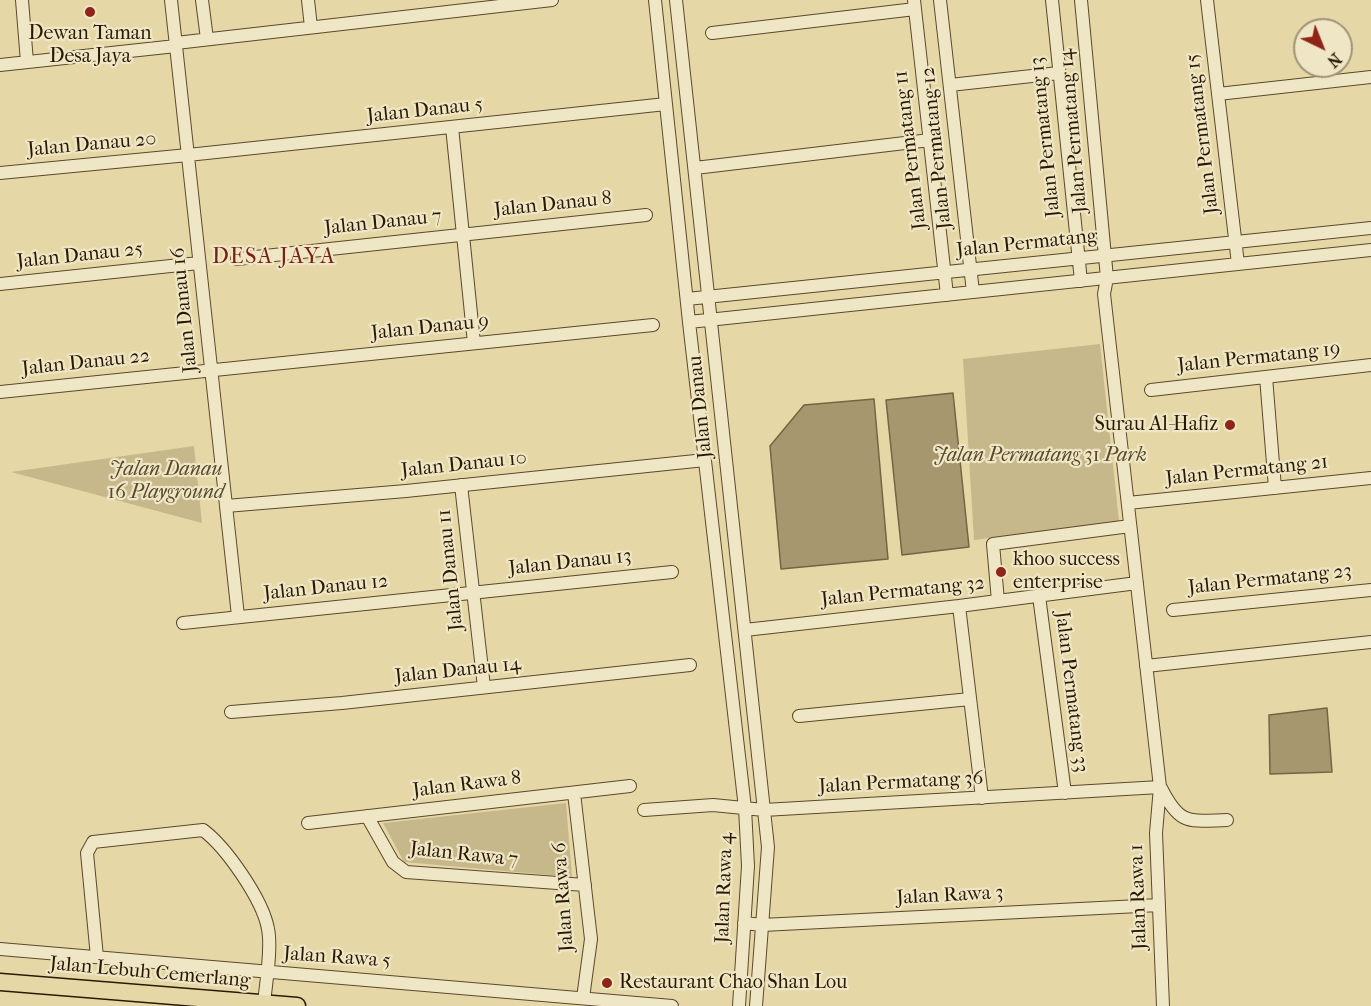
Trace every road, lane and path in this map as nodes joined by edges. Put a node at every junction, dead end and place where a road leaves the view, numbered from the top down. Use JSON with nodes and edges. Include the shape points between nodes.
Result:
{"nodes":[{"id":1,"x":22,"y":0,"type":"edge"},
{"id":2,"x":171,"y":0,"type":"edge"},
{"id":3,"x":202,"y":0,"type":"edge"},
{"id":4,"x":308,"y":0,"type":"edge"},
{"id":5,"x":552,"y":0,"type":"edge"},
{"id":6,"x":655,"y":0,"type":"edge"},
{"id":7,"x":676,"y":0,"type":"edge"},
{"id":8,"x":940,"y":0,"type":"edge"},
{"id":9,"x":1052,"y":0,"type":"edge"},
{"id":10,"x":1081,"y":0,"type":"edge"},
{"id":11,"x":1207,"y":0,"type":"edge"},
{"id":12,"x":512,"y":2,"type":"edge"},
{"id":13,"x":914,"y":5,"type":"edge"},
{"id":14,"x":311,"y":27,"type":"junction"},
{"id":15,"x":712,"y":33,"type":"dead end"},
{"id":16,"x":207,"y":39,"type":"junction"},
{"id":17,"x":176,"y":45,"type":"junction"},
{"id":18,"x":27,"y":62,"type":"junction"},
{"id":19,"x":0,"y":65,"type":"edge"},
{"id":20,"x":1059,"y":73,"type":"junction"},
{"id":21,"x":1371,"y":77,"type":"edge"},
{"id":22,"x":950,"y":86,"type":"junction"},
{"id":23,"x":1218,"y":94,"type":"junction"},
{"id":24,"x":666,"y":104,"type":"junction"},
{"id":25,"x":452,"y":127,"type":"junction"},
{"id":26,"x":930,"y":140,"type":"junction"},
{"id":27,"x":188,"y":155,"type":"junction"},
{"id":28,"x":695,"y":168,"type":"junction"},
{"id":29,"x":0,"y":173,"type":"edge"},
{"id":30,"x":646,"y":215,"type":"dead end"},
{"id":31,"x":1371,"y":228,"type":"edge"},
{"id":32,"x":463,"y":234,"type":"junction"},
{"id":33,"x":1235,"y":242,"type":"junction"},
{"id":34,"x":1371,"y":250,"type":"edge"},
{"id":35,"x":1105,"y":255,"type":"junction"},
{"id":36,"x":1078,"y":258,"type":"junction"},
{"id":37,"x":237,"y":259,"type":"dead end"},
{"id":38,"x":199,"y":263,"type":"junction"},
{"id":39,"x":1238,"y":264,"type":"junction"},
{"id":40,"x":970,"y":270,"type":"junction"},
{"id":41,"x":945,"y":272,"type":"junction"},
{"id":42,"x":1107,"y":278,"type":"junction"},
{"id":43,"x":1082,"y":281,"type":"junction"},
{"id":44,"x":0,"y":284,"type":"edge"},
{"id":45,"x":973,"y":292,"type":"junction"},
{"id":46,"x":1104,"y":294,"type":"junction"},
{"id":47,"x":947,"y":295,"type":"junction"},
{"id":48,"x":709,"y":297,"type":"junction"},
{"id":49,"x":687,"y":299,"type":"junction"},
{"id":50,"x":711,"y":320,"type":"junction"},
{"id":51,"x":689,"y":322,"type":"junction"},
{"id":52,"x":653,"y":325,"type":"dead end"},
{"id":53,"x":474,"y":343,"type":"junction"},
{"id":54,"x":1371,"y":365,"type":"edge"},
{"id":55,"x":211,"y":370,"type":"junction"},
{"id":56,"x":1266,"y":377,"type":"junction"},
{"id":57,"x":1151,"y":390,"type":"dead end"},
{"id":58,"x":0,"y":392,"type":"edge"},
{"id":59,"x":705,"y":460,"type":"junction"},
{"id":60,"x":1371,"y":478,"type":"edge"},
{"id":61,"x":461,"y":485,"type":"junction"},
{"id":62,"x":1275,"y":488,"type":"junction"},
{"id":63,"x":1128,"y":503,"type":"junction"},
{"id":64,"x":226,"y":506,"type":"junction"},
{"id":65,"x":1130,"y":526,"type":"junction"},
{"id":66,"x":672,"y":572,"type":"dead end"},
{"id":67,"x":1137,"y":583,"type":"junction"},
{"id":68,"x":1371,"y":590,"type":"edge"},
{"id":69,"x":473,"y":593,"type":"junction"},
{"id":70,"x":1039,"y":596,"type":"junction"},
{"id":71,"x":998,"y":601,"type":"junction"},
{"id":72,"x":959,"y":606,"type":"junction"},
{"id":73,"x":1173,"y":610,"type":"dead end"},
{"id":74,"x":238,"y":616,"type":"junction"},
{"id":75,"x":183,"y":623,"type":"dead end"},
{"id":76,"x":745,"y":630,"type":"junction"},
{"id":77,"x":1371,"y":642,"type":"edge"},
{"id":78,"x":690,"y":665,"type":"dead end"},
{"id":79,"x":1146,"y":666,"type":"junction"},
{"id":80,"x":484,"y":687,"type":"junction"},
{"id":81,"x":970,"y":699,"type":"junction"},
{"id":82,"x":231,"y":712,"type":"dead end"},
{"id":83,"x":799,"y":716,"type":"dead end"},
{"id":84,"x":630,"y":786,"type":"dead end"},
{"id":85,"x":1160,"y":787,"type":"junction"},
{"id":86,"x":574,"y":793,"type":"junction"},
{"id":87,"x":1065,"y":793,"type":"junction"},
{"id":88,"x":982,"y":798,"type":"junction"},
{"id":89,"x":745,"y":808,"type":"junction"},
{"id":90,"x":644,"y":810,"type":"dead end"},
{"id":91,"x":764,"y":810,"type":"junction"},
{"id":92,"x":367,"y":816,"type":"junction"},
{"id":93,"x":1227,"y":820,"type":"dead end"},
{"id":94,"x":308,"y":823,"type":"dead end"},
{"id":95,"x":585,"y":885,"type":"junction"},
{"id":96,"x":1159,"y":904,"type":"junction"},
{"id":97,"x":744,"y":923,"type":"junction"},
{"id":98,"x":762,"y":925,"type":"junction"},
{"id":99,"x":0,"y":949,"type":"edge"},
{"id":100,"x":97,"y":957,"type":"junction"},
{"id":101,"x":268,"y":968,"type":"junction"},
{"id":102,"x":0,"y":982,"type":"edge"},
{"id":103,"x":583,"y":998,"type":"junction"},
{"id":104,"x":264,"y":1003,"type":"junction"},
{"id":105,"x":297,"y":1006,"type":"edge"},
{"id":106,"x":672,"y":1006,"type":"edge"},
{"id":107,"x":739,"y":1006,"type":"edge"},
{"id":108,"x":756,"y":1006,"type":"edge"},
{"id":109,"x":1163,"y":1006,"type":"edge"}],
"edges":[{"from":1,"to":18,"type":"street"},
{"from":2,"to":17,"type":"street","name":"Jalan Danau 16"},
{"from":3,"to":16,"type":"street"},
{"from":4,"to":14,"type":"street"},
{"from":5,"to":12,"type":"street"},
{"from":6,"to":24,"type":"street","name":"Jalan Danau"},
{"from":7,"to":28,"type":"street","name":"Jalan Danau"},
{"from":8,"to":22,"type":"street","name":"Jalan Permatang 12"},
{"from":9,"to":20,"type":"street","name":"Jalan Permatang 13"},
{"from":10,"to":35,"type":"street","name":"Jalan Permatang 14"},
{"from":11,"to":23,"type":"street","name":"Jalan Permatang 15"},
{"from":12,"to":14,"type":"street"},
{"from":13,"to":15,"type":"street"},
{"from":13,"to":26,"type":"street","name":"Jalan Permatang 11"},
{"from":14,"to":16,"type":"street"},
{"from":16,"to":17,"type":"street"},
{"from":17,"to":18,"type":"street"},
{"from":17,"to":27,"type":"street","name":"Jalan Danau 16"},
{"from":18,"to":19,"type":"street"},
{"from":20,"to":22,"type":"street"},
{"from":20,"to":36,"type":"street","name":"Jalan Permatang 13"},
{"from":21,"to":23,"type":"street"},
{"from":22,"to":40,"type":"street","name":"Jalan Permatang 12"},
{"from":23,"to":33,"type":"street","name":"Jalan Permatang 15"},
{"from":24,"to":25,"type":"street","name":"Jalan Danau 5"},
{"from":24,"to":49,"type":"street","name":"Jalan Danau"},
{"from":25,"to":27,"type":"street","name":"Jalan Danau 5"},
{"from":25,"to":32,"type":"street"},
{"from":26,"to":28,"type":"street"},
{"from":26,"to":41,"type":"street","name":"Jalan Permatang 11"},
{"from":27,"to":29,"type":"street","name":"Jalan Danau 20"},
{"from":27,"to":38,"type":"street","name":"Jalan Danau 16"},
{"from":28,"to":48,"type":"street","name":"Jalan Danau"},
{"from":30,"to":32,"type":"street","name":"Jalan Danau 8"},
{"from":31,"to":33,"type":"street","name":"Jalan Permatang"},
{"from":32,"to":37,"type":"street","name":"Jalan Danau 7"},
{"from":32,"to":53,"type":"street"},
{"from":33,"to":35,"type":"street","name":"Jalan Permatang"},
{"from":33,"to":39,"type":"street","name":"Jalan Permatang 15"},
{"from":34,"to":39,"type":"street"},
{"from":35,"to":36,"type":"street","name":"Jalan Permatang"},
{"from":35,"to":42,"type":"street","name":"Jalan Permatang 14"},
{"from":36,"to":40,"type":"street","name":"Jalan Permatang"},
{"from":36,"to":43,"type":"street","name":"Jalan Permatang 13"},
{"from":38,"to":44,"type":"street","name":"Jalan Danau 25"},
{"from":38,"to":55,"type":"street","name":"Jalan Danau 16"},
{"from":39,"to":42,"type":"street"},
{"from":40,"to":41,"type":"street","name":"Jalan Permatang"},
{"from":40,"to":45,"type":"street","name":"Jalan Permatang 12"},
{"from":41,"to":47,"type":"street","name":"Jalan Permatang 11"},
{"from":41,"to":48,"type":"street","name":"Jalan Permatang"},
{"from":42,"to":43,"type":"street"},
{"from":42,"to":46,"type":"street","name":"Jalan Permatang 14"},
{"from":43,"to":45,"type":"street"},
{"from":43,"to":46,"type":"street"},
{"from":45,"to":47,"type":"street"},
{"from":46,"to":63,"type":"street","name":"Jalan Permatang 14"},
{"from":47,"to":50,"type":"street"},
{"from":48,"to":49,"type":"street","name":"Jalan Permatang"},
{"from":48,"to":50,"type":"street","name":"Jalan Danau"},
{"from":49,"to":51,"type":"street","name":"Jalan Danau"},
{"from":50,"to":51,"type":"street"},
{"from":50,"to":76,"type":"street","name":"Jalan Danau"},
{"from":51,"to":59,"type":"street","name":"Jalan Danau"},
{"from":52,"to":53,"type":"street","name":"Jalan Danau 9"},
{"from":53,"to":55,"type":"street","name":"Jalan Danau 9"},
{"from":54,"to":56,"type":"street","name":"Jalan Permatang 19"},
{"from":55,"to":58,"type":"street","name":"Jalan Danau 22"},
{"from":55,"to":64,"type":"street","name":"Jalan Danau 16"},
{"from":56,"to":57,"type":"street","name":"Jalan Permatang 19"},
{"from":56,"to":62,"type":"street"},
{"from":59,"to":61,"type":"street","name":"Jalan Danau 10"},
{"from":59,"to":89,"type":"street","name":"Jalan Danau"},
{"from":60,"to":62,"type":"street","name":"Jalan Permatang 21"},
{"from":61,"to":64,"type":"street","name":"Jalan Danau 10"},
{"from":61,"to":69,"type":"street","name":"Jalan Danau 11"},
{"from":62,"to":63,"type":"street","name":"Jalan Permatang 21"},
{"from":63,"to":65,"type":"street","name":"Jalan Permatang 14"},
{"from":64,"to":74,"type":"street","name":"Jalan Danau 16"},
{"from":65,"to":67,"type":"street","name":"Jalan Permatang 14"},
{"from":65,"to":71,"type":"street","via":[[993,544]]},
{"from":66,"to":69,"type":"street","name":"Jalan Danau 13"},
{"from":67,"to":70,"type":"street","name":"Jalan Permatang 32"},
{"from":67,"to":79,"type":"street","name":"Jalan Permatang 14"},
{"from":68,"to":73,"type":"street","name":"Jalan Permatang 23"},
{"from":69,"to":74,"type":"street","name":"Jalan Danau 12"},
{"from":69,"to":80,"type":"street","name":"Jalan Danau 11"},
{"from":70,"to":71,"type":"street","name":"Jalan Permatang 32"},
{"from":70,"to":87,"type":"street","name":"Jalan Permatang 33"},
{"from":71,"to":72,"type":"street","name":"Jalan Permatang 32"},
{"from":72,"to":76,"type":"street","name":"Jalan Permatang 32"},
{"from":72,"to":81,"type":"street"},
{"from":74,"to":75,"type":"street","name":"Jalan Danau 12"},
{"from":76,"to":91,"type":"street","name":"Jalan Danau"},
{"from":77,"to":79,"type":"street"},
{"from":78,"to":80,"type":"street","name":"Jalan Danau 14"},
{"from":79,"to":85,"type":"street","name":"Jalan Permatang 14"},
{"from":80,"to":82,"type":"street","name":"Jalan Danau 14"},
{"from":81,"to":83,"type":"street"},
{"from":81,"to":88,"type":"street"},
{"from":84,"to":86,"type":"street","name":"Jalan Rawa 8"},
{"from":85,"to":87,"type":"street","name":"Jalan Permatang 36"},
{"from":85,"to":93,"type":"street","via":[[1178,815],[1190,821]]},
{"from":85,"to":96,"type":"street","name":"Jalan Rawa 1","via":[[1156,833]]},
{"from":86,"to":92,"type":"street","name":"Jalan Rawa 8"},
{"from":86,"to":95,"type":"street","name":"Jalan Rawa 6"},
{"from":87,"to":88,"type":"street","name":"Jalan Permatang 36"},
{"from":88,"to":91,"type":"street","name":"Jalan Permatang 36"},
{"from":89,"to":90,"type":"street","name":"Jalan Permatang 36","via":[[713,805]]},
{"from":89,"to":91,"type":"street","name":"Jalan Permatang 36"},
{"from":89,"to":97,"type":"street","name":"Jalan Rawa 4","via":[[748,866]]},
{"from":91,"to":98,"type":"street","name":"Jalan Rawa 4","via":[[768,865]]},
{"from":92,"to":94,"type":"street","name":"Jalan Rawa 8"},
{"from":92,"to":95,"type":"street","name":"Jalan Rawa 7","via":[[393,862],[406,872]]},
{"from":95,"to":103,"type":"street","name":"Jalan Rawa 6","via":[[591,939]]},
{"from":96,"to":98,"type":"street","name":"Jalan Rawa 3"},
{"from":96,"to":109,"type":"street","name":"Jalan Rawa 1"},
{"from":97,"to":98,"type":"street","name":"Jalan Rawa 3"},
{"from":97,"to":107,"type":"street","name":"Jalan Rawa 4"},
{"from":98,"to":108,"type":"street","name":"Jalan Rawa 4"},
{"from":99,"to":100,"type":"street","name":"Jalan Rawa 5"},
{"from":100,"to":101,"type":"street","name":"Jalan Rawa 5"},
{"from":100,"to":101,"type":"street","via":[[87,853],[93,842],[203,830],[228,855],[260,903],[269,930]]},
{"from":101,"to":103,"type":"street","name":"Jalan Rawa 5"},
{"from":101,"to":104,"type":"street"},
{"from":102,"to":104,"type":"main road","name":"Jalan Lebuh Cemerlang"},
{"from":103,"to":106,"type":"street","name":"Jalan Rawa 5"},
{"from":104,"to":105,"type":"main road","name":"Jalan Lebuh Cemerlang"}]}
